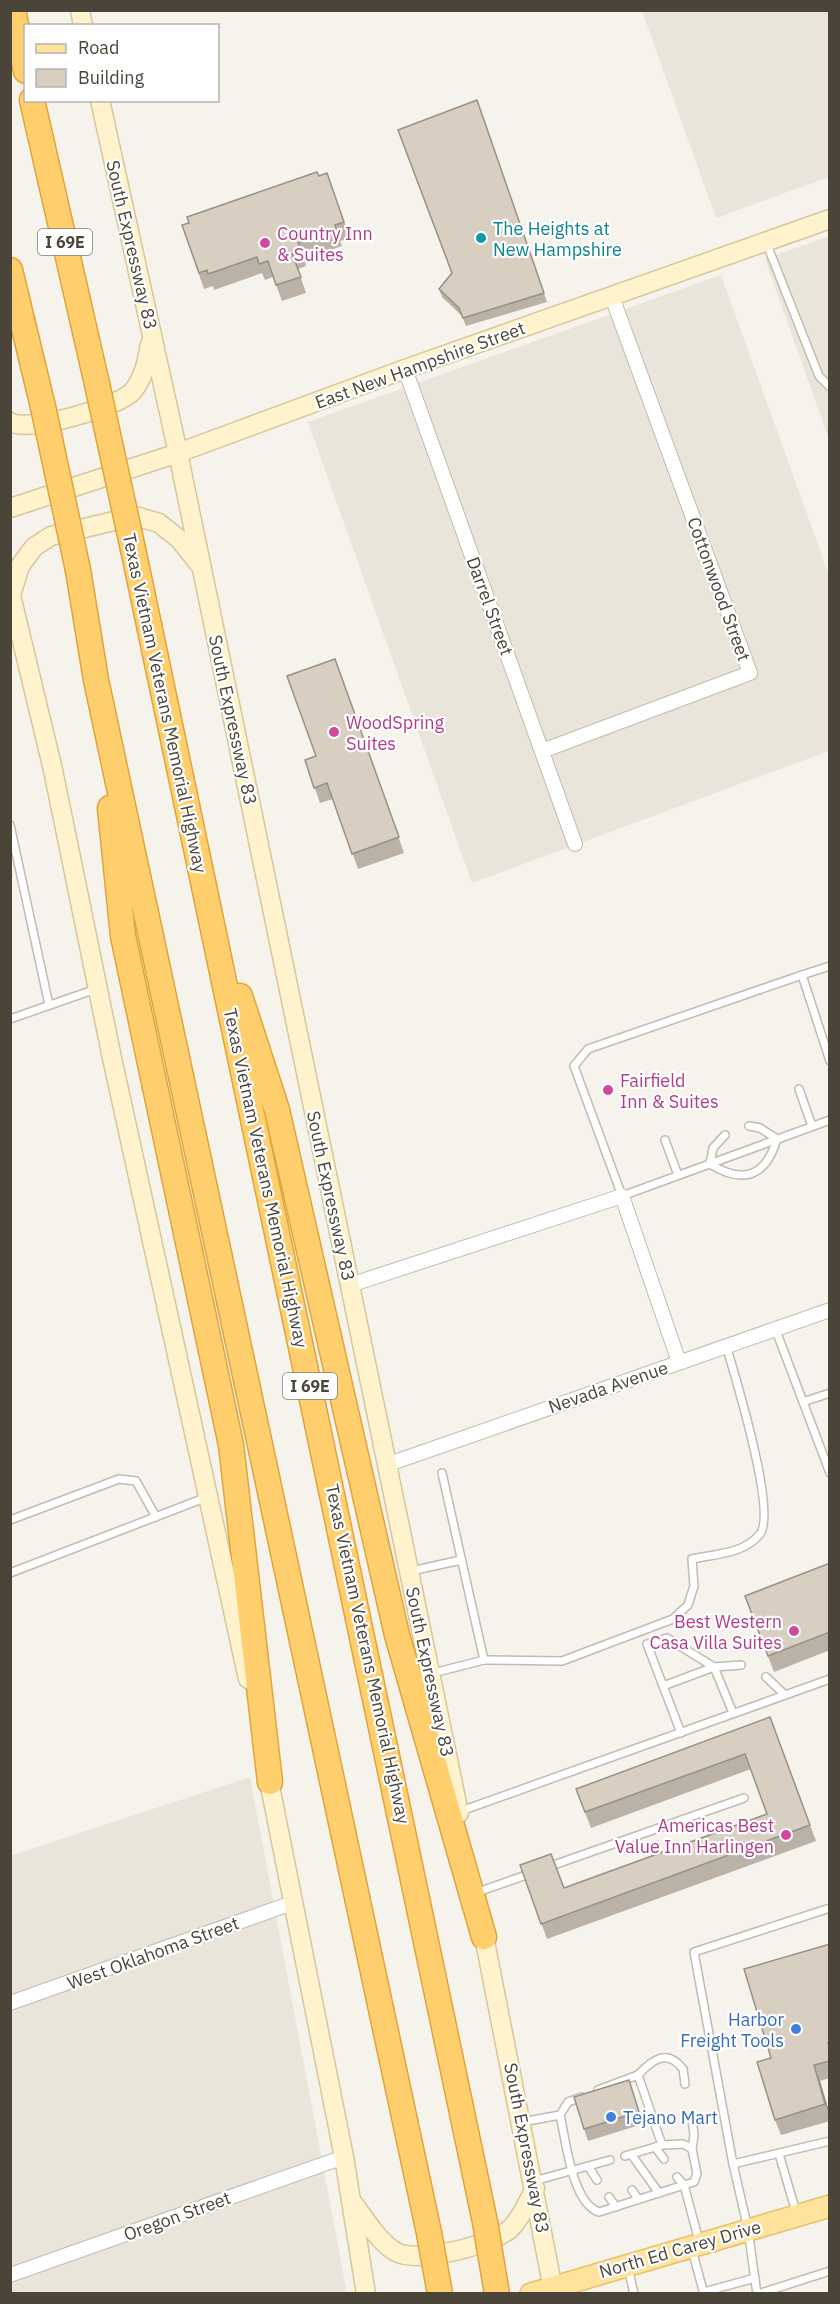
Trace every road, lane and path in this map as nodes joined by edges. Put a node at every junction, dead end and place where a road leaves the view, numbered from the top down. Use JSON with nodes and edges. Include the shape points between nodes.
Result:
{"nodes":[{"id":1,"x":12,"y":10,"type":"edge"},
{"id":2,"x":24,"y":62,"type":"edge"},
{"id":3,"x":32,"y":102,"type":"edge"},
{"id":4,"x":100,"y":102,"type":"edge"},
{"id":5,"x":830,"y":219,"type":"edge"},
{"id":6,"x":766,"y":242,"type":"junction"},
{"id":7,"x":10,"y":270,"type":"edge"},
{"id":8,"x":612,"y":297,"type":"junction"},
{"id":9,"x":152,"y":334,"type":"junction"},
{"id":10,"x":405,"y":369,"type":"junction"},
{"id":11,"x":830,"y":387,"type":"edge"},
{"id":12,"x":10,"y":422,"type":"edge"},
{"id":13,"x":178,"y":453,"type":"junction"},
{"id":14,"x":10,"y":508,"type":"edge"},
{"id":15,"x":202,"y":568,"type":"junction"},
{"id":16,"x":11,"y":593,"type":"edge"},
{"id":17,"x":96,"y":680,"type":"junction"},
{"id":18,"x":542,"y":751,"type":"junction"},
{"id":19,"x":10,"y":825,"type":"edge"},
{"id":20,"x":575,"y":844,"type":"dead end"},
{"id":21,"x":199,"y":867,"type":"junction"},
{"id":22,"x":830,"y":966,"type":"edge"},
{"id":23,"x":802,"y":975,"type":"junction"},
{"id":24,"x":98,"y":988,"type":"junction"},
{"id":25,"x":49,"y":1005,"type":"junction"},
{"id":26,"x":10,"y":1019,"type":"edge"},
{"id":27,"x":830,"y":1061,"type":"edge"},
{"id":28,"x":799,"y":1089,"type":"dead end"},
{"id":29,"x":830,"y":1120,"type":"edge"},
{"id":30,"x":749,"y":1126,"type":"dead end"},
{"id":31,"x":812,"y":1126,"type":"junction"},
{"id":32,"x":725,"y":1135,"type":"dead end"},
{"id":33,"x":777,"y":1139,"type":"junction"},
{"id":34,"x":665,"y":1140,"type":"dead end"},
{"id":35,"x":710,"y":1164,"type":"junction"},
{"id":36,"x":678,"y":1175,"type":"junction"},
{"id":37,"x":622,"y":1196,"type":"junction"},
{"id":38,"x":350,"y":1285,"type":"junction"},
{"id":39,"x":830,"y":1310,"type":"edge"},
{"id":40,"x":775,"y":1328,"type":"junction"},
{"id":41,"x":726,"y":1345,"type":"junction"},
{"id":42,"x":679,"y":1362,"type":"junction"},
{"id":43,"x":830,"y":1393,"type":"edge"},
{"id":44,"x":803,"y":1402,"type":"junction"},
{"id":45,"x":386,"y":1465,"type":"junction"},
{"id":46,"x":442,"y":1473,"type":"dead end"},
{"id":47,"x":830,"y":1473,"type":"edge"},
{"id":48,"x":209,"y":1496,"type":"junction"},
{"id":49,"x":156,"y":1517,"type":"junction"},
{"id":50,"x":10,"y":1520,"type":"edge"},
{"id":51,"x":461,"y":1560,"type":"junction"},
{"id":52,"x":409,"y":1572,"type":"junction"},
{"id":53,"x":10,"y":1574,"type":"edge"},
{"id":54,"x":484,"y":1660,"type":"junction"},
{"id":55,"x":741,"y":1665,"type":"dead end"},
{"id":56,"x":714,"y":1667,"type":"junction"},
{"id":57,"x":430,"y":1674,"type":"junction"},
{"id":58,"x":766,"y":1677,"type":"dead end"},
{"id":59,"x":830,"y":1679,"type":"edge"},
{"id":60,"x":663,"y":1686,"type":"junction"},
{"id":61,"x":785,"y":1695,"type":"junction"},
{"id":62,"x":733,"y":1713,"type":"junction"},
{"id":63,"x":681,"y":1733,"type":"junction"},
{"id":64,"x":270,"y":1782,"type":"junction"},
{"id":65,"x":744,"y":1798,"type":"dead end"},
{"id":66,"x":459,"y":1812,"type":"junction"},
{"id":67,"x":475,"y":1893,"type":"junction"},
{"id":68,"x":295,"y":1902,"type":"junction"},
{"id":69,"x":830,"y":1908,"type":"edge"},
{"id":70,"x":484,"y":1937,"type":"junction"},
{"id":71,"x":10,"y":2003,"type":"edge"},
{"id":72,"x":638,"y":2075,"type":"junction"},
{"id":73,"x":685,"y":2084,"type":"dead end"},
{"id":74,"x":560,"y":2115,"type":"junction"},
{"id":75,"x":692,"y":2120,"type":"dead end"},
{"id":76,"x":522,"y":2122,"type":"junction"},
{"id":77,"x":830,"y":2141,"type":"edge"},
{"id":78,"x":658,"y":2146,"type":"junction"},
{"id":79,"x":692,"y":2149,"type":"junction"},
{"id":80,"x":779,"y":2154,"type":"junction"},
{"id":81,"x":344,"y":2157,"type":"junction"},
{"id":82,"x":664,"y":2159,"type":"dead end"},
{"id":83,"x":610,"y":2160,"type":"dead end"},
{"id":84,"x":733,"y":2164,"type":"junction"},
{"id":85,"x":588,"y":2166,"type":"junction"},
{"id":86,"x":573,"y":2170,"type":"junction"},
{"id":87,"x":677,"y":2177,"type":"dead end"},
{"id":88,"x":597,"y":2180,"type":"dead end"},
{"id":89,"x":535,"y":2185,"type":"junction"},
{"id":90,"x":684,"y":2185,"type":"junction"},
{"id":91,"x":632,"y":2190,"type":"dead end"},
{"id":92,"x":659,"y":2193,"type":"junction"},
{"id":93,"x":609,"y":2197,"type":"dead end"},
{"id":94,"x":638,"y":2199,"type":"junction"},
{"id":95,"x":352,"y":2201,"type":"junction"},
{"id":96,"x":830,"y":2206,"type":"edge"},
{"id":97,"x":616,"y":2207,"type":"junction"},
{"id":98,"x":796,"y":2215,"type":"junction"},
{"id":99,"x":748,"y":2229,"type":"junction"},
{"id":100,"x":695,"y":2245,"type":"junction"},
{"id":101,"x":628,"y":2265,"type":"junction"},
{"id":102,"x":830,"y":2271,"type":"edge"},
{"id":103,"x":10,"y":2276,"type":"edge"},
{"id":104,"x":755,"y":2278,"type":"junction"},
{"id":105,"x":554,"y":2290,"type":"edge"},
{"id":106,"x":704,"y":2293,"type":"edge"},
{"id":107,"x":366,"y":2294,"type":"edge"},
{"id":108,"x":440,"y":2294,"type":"edge"},
{"id":109,"x":497,"y":2294,"type":"edge"},
{"id":110,"x":531,"y":2294,"type":"edge"},
{"id":111,"x":634,"y":2294,"type":"edge"},
{"id":112,"x":757,"y":2294,"type":"edge"}],
"edges":[{"from":1,"to":2,"type":"highway"},
{"from":3,"to":21,"type":"highway","name":"Texas Vietnam Veterans Memorial Highway","number":"I 69E","bridge":true,"via":[[133,549]]},
{"from":4,"to":9,"type":"main road","name":"South Expressway 83"},
{"from":5,"to":6,"type":"main road","name":"East New Hampshire Street"},
{"from":6,"to":8,"type":"main road","name":"East New Hampshire Street"},
{"from":6,"to":11,"type":"lane","via":[[819,376]]},
{"from":7,"to":17,"type":"highway","bridge":true,"via":[[78,570]]},
{"from":8,"to":10,"type":"main road","name":"East New Hampshire Street"},
{"from":8,"to":18,"type":"street","name":"Cottonwood Street","via":[[750,674]]},
{"from":9,"to":12,"type":"main road","via":[[146,370],[132,392],[112,404],[35,426]]},
{"from":9,"to":13,"type":"main road","name":"South Expressway 83"},
{"from":10,"to":13,"type":"main road","name":"East New Hampshire Street"},
{"from":10,"to":18,"type":"street","name":"Darrel Street"},
{"from":13,"to":14,"type":"main road","name":"East New Hampshire Street"},
{"from":13,"to":15,"type":"main road","name":"South Expressway 83"},
{"from":15,"to":16,"type":"main road","via":[[179,539],[159,523],[135,516],[51,536],[34,548],[20,566]]},
{"from":15,"to":38,"type":"main road","name":"South Expressway 83"},
{"from":16,"to":24,"type":"main road"},
{"from":17,"to":64,"type":"highway","via":[[123,936],[231,1445]]},
{"from":17,"to":108,"type":"highway","bridge":true},
{"from":18,"to":20,"type":"street","name":"Darrel Street"},
{"from":19,"to":25,"type":"lane"},
{"from":21,"to":70,"type":"highway","via":[[277,1110],[397,1635]]},
{"from":21,"to":109,"type":"highway","name":"Texas Vietnam Veterans Memorial Highway","number":"I 69E","bridge":true,"via":[[404,1818]]},
{"from":22,"to":23,"type":"lane"},
{"from":23,"to":27,"type":"lane"},
{"from":23,"to":37,"type":"lane","via":[[588,1049],[574,1066]]},
{"from":24,"to":25,"type":"lane"},
{"from":24,"to":48,"type":"main road"},
{"from":25,"to":26,"type":"lane"},
{"from":28,"to":31,"type":"lane"},
{"from":29,"to":31,"type":"lane"},
{"from":30,"to":33,"type":"lane"},
{"from":31,"to":33,"type":"lane"},
{"from":32,"to":35,"type":"lane","via":[[713,1148]]},
{"from":33,"to":35,"type":"lane"},
{"from":33,"to":35,"type":"lane","via":[[771,1160],[742,1176],[725,1173]]},
{"from":34,"to":36,"type":"lane"},
{"from":35,"to":36,"type":"lane"},
{"from":36,"to":37,"type":"lane"},
{"from":37,"to":38,"type":"street"},
{"from":37,"to":42,"type":"street"},
{"from":38,"to":45,"type":"main road","name":"South Expressway 83"},
{"from":39,"to":40,"type":"street","name":"Nevada Avenue"},
{"from":40,"to":41,"type":"street","name":"Nevada Avenue"},
{"from":40,"to":44,"type":"lane"},
{"from":41,"to":42,"type":"street","name":"Nevada Avenue"},
{"from":41,"to":54,"type":"lane","via":[[753,1440],[765,1521],[758,1536],[746,1548],[692,1559],[694,1586],[688,1605],[673,1619],[562,1661]]},
{"from":42,"to":45,"type":"street","name":"Nevada Avenue"},
{"from":43,"to":44,"type":"lane"},
{"from":44,"to":47,"type":"lane"},
{"from":45,"to":52,"type":"main road","name":"South Expressway 83"},
{"from":46,"to":51,"type":"lane"},
{"from":48,"to":49,"type":"lane"},
{"from":48,"to":64,"type":"main road"},
{"from":49,"to":50,"type":"lane","via":[[136,1481],[119,1479]]},
{"from":49,"to":53,"type":"lane"},
{"from":51,"to":52,"type":"lane"},
{"from":51,"to":54,"type":"lane"},
{"from":52,"to":57,"type":"main road","name":"South Expressway 83"},
{"from":54,"to":57,"type":"lane"},
{"from":55,"to":56,"type":"lane"},
{"from":56,"to":60,"type":"lane"},
{"from":56,"to":60,"type":"lane","via":[[667,1638],[647,1644]]},
{"from":56,"to":62,"type":"lane"},
{"from":57,"to":66,"type":"main road","name":"South Expressway 83"},
{"from":58,"to":61,"type":"lane"},
{"from":59,"to":61,"type":"lane"},
{"from":60,"to":63,"type":"lane"},
{"from":61,"to":62,"type":"lane"},
{"from":62,"to":63,"type":"lane"},
{"from":63,"to":66,"type":"lane"},
{"from":64,"to":68,"type":"main road"},
{"from":65,"to":67,"type":"lane"},
{"from":66,"to":67,"type":"main road","name":"South Expressway 83"},
{"from":67,"to":70,"type":"main road","name":"South Expressway 83"},
{"from":68,"to":71,"type":"street","name":"West Oklahoma Street"},
{"from":68,"to":81,"type":"main road"},
{"from":69,"to":84,"type":"lane","via":[[694,1952]]},
{"from":70,"to":76,"type":"main road","name":"South Expressway 83"},
{"from":72,"to":73,"type":"lane","via":[[651,2061],[669,2057],[683,2069]]},
{"from":72,"to":74,"type":"lane","via":[[568,2102]]},
{"from":72,"to":78,"type":"lane"},
{"from":74,"to":76,"type":"lane"},
{"from":74,"to":86,"type":"lane"},
{"from":75,"to":79,"type":"lane"},
{"from":76,"to":89,"type":"main road","name":"South Expressway 83"},
{"from":77,"to":80,"type":"lane"},
{"from":78,"to":79,"type":"lane","via":[[683,2144]]},
{"from":78,"to":82,"type":"lane"},
{"from":78,"to":92,"type":"lane","via":[[628,2155]]},
{"from":79,"to":90,"type":"lane","via":[[698,2174],[694,2182]]},
{"from":80,"to":84,"type":"lane"},
{"from":80,"to":98,"type":"lane"},
{"from":81,"to":95,"type":"main road"},
{"from":81,"to":103,"type":"street","name":"Oregon Street"},
{"from":83,"to":85,"type":"lane"},
{"from":84,"to":99,"type":"lane"},
{"from":85,"to":86,"type":"lane"},
{"from":85,"to":88,"type":"lane"},
{"from":86,"to":89,"type":"lane"},
{"from":86,"to":97,"type":"lane","via":[[579,2195],[591,2209],[599,2212]]},
{"from":87,"to":90,"type":"lane"},
{"from":89,"to":95,"type":"main road","via":[[510,2229],[446,2253],[411,2256],[396,2252]]},
{"from":89,"to":105,"type":"main road","name":"South Expressway 83"},
{"from":90,"to":92,"type":"lane"},
{"from":90,"to":100,"type":"lane"},
{"from":91,"to":94,"type":"lane"},
{"from":92,"to":94,"type":"lane"},
{"from":93,"to":97,"type":"lane"},
{"from":94,"to":97,"type":"lane"},
{"from":95,"to":107,"type":"main road"},
{"from":96,"to":98,"type":"main road","name":"North Ed Carey Drive"},
{"from":98,"to":99,"type":"main road","name":"North Ed Carey Drive"},
{"from":99,"to":100,"type":"main road","name":"North Ed Carey Drive"},
{"from":99,"to":104,"type":"lane"},
{"from":100,"to":101,"type":"main road","name":"North Ed Carey Drive"},
{"from":100,"to":106,"type":"lane"},
{"from":101,"to":105,"type":"main road","name":"North Ed Carey Drive"},
{"from":101,"to":111,"type":"lane"},
{"from":102,"to":112,"type":"lane"},
{"from":104,"to":106,"type":"lane"},
{"from":104,"to":112,"type":"lane"},
{"from":105,"to":110,"type":"main road","name":"North Ed Carey Drive"}]}
